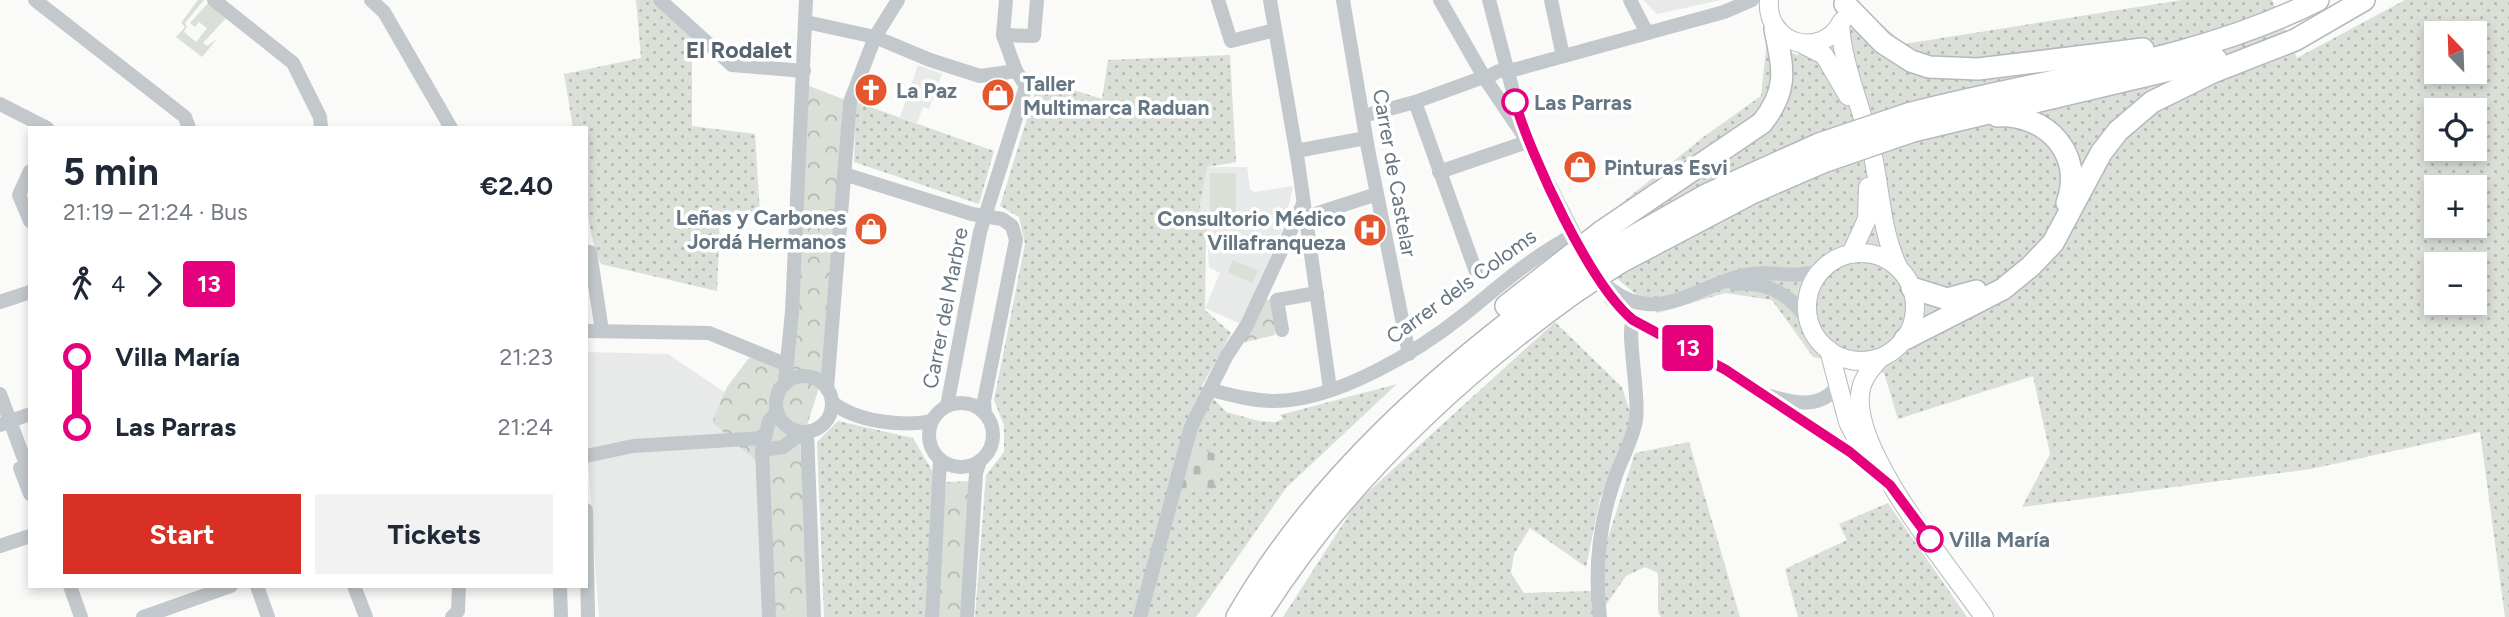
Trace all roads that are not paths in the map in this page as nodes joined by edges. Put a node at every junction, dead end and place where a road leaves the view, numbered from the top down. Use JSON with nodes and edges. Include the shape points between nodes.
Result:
{"nodes":[{"id":1,"x":35,"y":0,"type":"edge"},
{"id":2,"x":214,"y":0,"type":"edge"},
{"id":3,"x":371,"y":0,"type":"edge"},
{"id":4,"x":660,"y":0,"type":"edge"},
{"id":5,"x":806,"y":0,"type":"edge"},
{"id":6,"x":898,"y":0,"type":"edge"},
{"id":7,"x":1006,"y":0,"type":"edge"},
{"id":8,"x":1037,"y":0,"type":"edge"},
{"id":9,"x":1218,"y":0,"type":"edge"},
{"id":10,"x":1270,"y":0,"type":"edge"},
{"id":11,"x":1343,"y":0,"type":"edge"},
{"id":12,"x":1440,"y":0,"type":"edge"},
{"id":13,"x":1489,"y":0,"type":"edge"},
{"id":14,"x":1551,"y":0,"type":"edge"},
{"id":15,"x":1630,"y":0,"type":"edge"},
{"id":16,"x":1769,"y":0,"type":"edge"},
{"id":17,"x":2318,"y":0,"type":"edge"},
{"id":18,"x":2364,"y":0,"type":"edge"},
{"id":19,"x":1747,"y":3,"type":"edge"},
{"id":20,"x":1843,"y":10,"type":"edge"},
{"id":21,"x":806,"y":22,"type":"junction"},
{"id":22,"x":2323,"y":22,"type":"junction"},
{"id":23,"x":1773,"y":24,"type":"junction"},
{"id":24,"x":1275,"y":30,"type":"junction"},
{"id":25,"x":1647,"y":33,"type":"junction"},
{"id":26,"x":1003,"y":35,"type":"junction"},
{"id":27,"x":875,"y":37,"type":"junction"},
{"id":28,"x":1804,"y":45,"type":"junction"},
{"id":29,"x":2194,"y":47,"type":"junction"},
{"id":30,"x":1563,"y":56,"type":"junction"},
{"id":31,"x":804,"y":71,"type":"junction"},
{"id":32,"x":1016,"y":71,"type":"junction"},
{"id":33,"x":1511,"y":75,"type":"junction"},
{"id":34,"x":1489,"y":83,"type":"junction"},
{"id":35,"x":1415,"y":102,"type":"junction"},
{"id":36,"x":0,"y":104,"type":"edge"},
{"id":37,"x":1363,"y":116,"type":"junction"},
{"id":38,"x":1963,"y":118,"type":"junction"},
{"id":39,"x":1910,"y":123,"type":"junction"},
{"id":40,"x":43,"y":126,"type":"edge"},
{"id":41,"x":189,"y":126,"type":"edge"},
{"id":42,"x":321,"y":126,"type":"edge"},
{"id":43,"x":450,"y":126,"type":"edge"},
{"id":44,"x":1366,"y":138,"type":"junction"},
{"id":45,"x":1527,"y":141,"type":"junction"},
{"id":46,"x":1296,"y":151,"type":"junction"},
{"id":47,"x":1439,"y":172,"type":"junction"},
{"id":48,"x":844,"y":174,"type":"junction"},
{"id":49,"x":28,"y":175,"type":"edge"},
{"id":50,"x":1377,"y":194,"type":"junction"},
{"id":51,"x":1307,"y":210,"type":"junction"},
{"id":52,"x":28,"y":215,"type":"edge"},
{"id":53,"x":985,"y":216,"type":"junction"},
{"id":54,"x":1610,"y":248,"type":"junction"},
{"id":55,"x":588,"y":252,"type":"edge"},
{"id":56,"x":1851,"y":254,"type":"junction"},
{"id":57,"x":1898,"y":267,"type":"junction"},
{"id":58,"x":1822,"y":270,"type":"junction"},
{"id":59,"x":1476,"y":272,"type":"dead end"},
{"id":60,"x":1566,"y":278,"type":"junction"},
{"id":61,"x":1719,"y":286,"type":"junction"},
{"id":62,"x":1912,"y":288,"type":"junction"},
{"id":63,"x":28,"y":293,"type":"edge"},
{"id":64,"x":1317,"y":293,"type":"junction"},
{"id":65,"x":0,"y":302,"type":"edge"},
{"id":66,"x":1659,"y":304,"type":"junction"},
{"id":67,"x":1633,"y":320,"type":"junction"},
{"id":68,"x":1809,"y":323,"type":"junction"},
{"id":69,"x":1282,"y":330,"type":"dead end"},
{"id":70,"x":588,"y":331,"type":"edge"},
{"id":71,"x":602,"y":331,"type":"junction"},
{"id":72,"x":1655,"y":332,"type":"junction"},
{"id":73,"x":1905,"y":339,"type":"junction"},
{"id":74,"x":1829,"y":351,"type":"junction"},
{"id":75,"x":1409,"y":354,"type":"junction"},
{"id":76,"x":1880,"y":358,"type":"junction"},
{"id":77,"x":785,"y":364,"type":"junction"},
{"id":78,"x":785,"y":382,"type":"junction"},
{"id":79,"x":1838,"y":385,"type":"junction"},
{"id":80,"x":1330,"y":389,"type":"junction"},
{"id":81,"x":1211,"y":390,"type":"junction"},
{"id":82,"x":1762,"y":393,"type":"junction"},
{"id":83,"x":0,"y":394,"type":"edge"},
{"id":84,"x":830,"y":395,"type":"junction"},
{"id":85,"x":947,"y":407,"type":"junction"},
{"id":86,"x":777,"y":411,"type":"junction"},
{"id":87,"x":849,"y":413,"type":"junction"},
{"id":88,"x":985,"y":414,"type":"junction"},
{"id":89,"x":28,"y":415,"type":"edge"},
{"id":90,"x":828,"y":419,"type":"junction"},
{"id":91,"x":3,"y":421,"type":"edge"},
{"id":92,"x":932,"y":421,"type":"junction"},
{"id":93,"x":911,"y":425,"type":"junction"},
{"id":94,"x":804,"y":433,"type":"junction"},
{"id":95,"x":929,"y":439,"type":"junction"},
{"id":96,"x":763,"y":444,"type":"junction"},
{"id":97,"x":588,"y":456,"type":"edge"},
{"id":98,"x":940,"y":460,"type":"junction"},
{"id":99,"x":980,"y":461,"type":"junction"},
{"id":100,"x":28,"y":471,"type":"edge"},
{"id":101,"x":1886,"y":481,"type":"junction"},
{"id":102,"x":28,"y":489,"type":"edge"},
{"id":103,"x":28,"y":537,"type":"edge"},
{"id":104,"x":0,"y":546,"type":"edge"},
{"id":105,"x":64,"y":588,"type":"edge"},
{"id":106,"x":70,"y":588,"type":"edge"},
{"id":107,"x":227,"y":588,"type":"edge"},
{"id":108,"x":258,"y":588,"type":"edge"},
{"id":109,"x":355,"y":588,"type":"edge"},
{"id":110,"x":459,"y":588,"type":"edge"},
{"id":111,"x":560,"y":588,"type":"edge"},
{"id":112,"x":587,"y":588,"type":"edge"},
{"id":113,"x":174,"y":612,"type":"edge"},
{"id":114,"x":74,"y":617,"type":"edge"},
{"id":115,"x":81,"y":617,"type":"edge"},
{"id":116,"x":144,"y":617,"type":"edge"},
{"id":117,"x":268,"y":617,"type":"edge"},
{"id":118,"x":366,"y":617,"type":"edge"},
{"id":119,"x":452,"y":617,"type":"edge"},
{"id":120,"x":561,"y":617,"type":"edge"},
{"id":121,"x":588,"y":617,"type":"edge"},
{"id":122,"x":769,"y":617,"type":"edge"},
{"id":123,"x":814,"y":617,"type":"edge"},
{"id":124,"x":932,"y":617,"type":"edge"},
{"id":125,"x":967,"y":617,"type":"edge"},
{"id":126,"x":1140,"y":617,"type":"edge"},
{"id":127,"x":1237,"y":617,"type":"edge"},
{"id":128,"x":1258,"y":617,"type":"edge"},
{"id":129,"x":1600,"y":617,"type":"edge"},
{"id":130,"x":1984,"y":617,"type":"edge"}],
"edges":[{"from":1,"to":41,"type":"street","via":[[185,117]]},
{"from":2,"to":42,"type":"street","via":[[293,63]]},
{"from":3,"to":43,"type":"street","via":[[384,12]]},
{"from":4,"to":31,"type":"street","via":[[732,65]]},
{"from":5,"to":21,"type":"street"},
{"from":6,"to":27,"type":"street"},
{"from":7,"to":26,"type":"street"},
{"from":8,"to":26,"type":"street","via":[[1034,36]]},
{"from":9,"to":24,"type":"street","via":[[1231,41]]},
{"from":10,"to":24,"type":"street"},
{"from":11,"to":37,"type":"street","name":"Carrer de Castelar"},
{"from":12,"to":34,"type":"street"},
{"from":13,"to":33,"type":"street"},
{"from":14,"to":30,"type":"street"},
{"from":15,"to":25,"type":"street"},
{"from":16,"to":23,"type":"main road"},
{"from":17,"to":29,"type":"highway"},
{"from":18,"to":22,"type":"highway"},
{"from":19,"to":23,"type":"street"},
{"from":19,"to":25,"type":"street"},
{"from":20,"to":28,"type":"main road","via":[[1829,38]]},
{"from":20,"to":29,"type":"highway","via":[[1896,52],[1929,67],[1949,70],[2161,46]]},
{"from":20,"to":57,"type":"main road","via":[[1845,58],[1874,158],[1883,229]]},
{"from":21,"to":27,"type":"street"},
{"from":21,"to":31,"type":"street"},
{"from":22,"to":38,"type":"highway","via":[[2204,62]]},
{"from":22,"to":73,"type":"highway","via":[[2295,40],[2152,102],[2118,131],[2101,153],[2053,243],[2031,266],[2003,289]]},
{"from":23,"to":28,"type":"main road","via":[[1788,40]]},
{"from":23,"to":54,"type":"highway","via":[[1783,64],[1774,108],[1762,123]]},
{"from":24,"to":46,"type":"street"},
{"from":25,"to":30,"type":"street"},
{"from":26,"to":32,"type":"street"},
{"from":27,"to":32,"type":"street","via":[[980,76]]},
{"from":27,"to":48,"type":"street","via":[[850,102]]},
{"from":28,"to":56,"type":"main road","via":[[1824,55],[1835,70],[1863,138],[1868,207],[1864,230]]},
{"from":29,"to":39,"type":"highway"},
{"from":30,"to":33,"type":"street"},
{"from":31,"to":77,"type":"street","via":[[792,313]]},
{"from":32,"to":53,"type":"street","name":"Carrer del Marbre","via":[[1026,86]]},
{"from":33,"to":34,"type":"street"},
{"from":33,"to":45,"type":"street"},
{"from":34,"to":35,"type":"street"},
{"from":34,"to":45,"type":"street"},
{"from":35,"to":37,"type":"street"},
{"from":35,"to":47,"type":"street"},
{"from":36,"to":40,"type":"street"},
{"from":37,"to":44,"type":"street","name":"Carrer de Castelar"},
{"from":38,"to":39,"type":"highway"},
{"from":38,"to":62,"type":"highway","via":[[2022,117],[2050,131],[2072,170],[2069,195],[2048,237],[2008,275],[1947,299]]},
{"from":39,"to":54,"type":"highway","bridge":true,"via":[[1735,181]]},
{"from":44,"to":46,"type":"street"},
{"from":44,"to":50,"type":"street","name":"Carrer de Castelar"},
{"from":45,"to":47,"type":"street"},
{"from":45,"to":75,"type":"street","name":"Carrer dels Coloms","via":[[1576,239],[1548,248]]},
{"from":46,"to":51,"type":"street"},
{"from":47,"to":59,"type":"street"},
{"from":48,"to":53,"type":"street"},
{"from":48,"to":84,"type":"street"},
{"from":49,"to":52,"type":"street","via":[[19,195]]},
{"from":50,"to":51,"type":"street"},
{"from":50,"to":75,"type":"street","name":"Carrer de Castelar"},
{"from":51,"to":64,"type":"street"},
{"from":51,"to":81,"type":"street"},
{"from":53,"to":85,"type":"street","name":"Carrer del Marbre"},
{"from":53,"to":88,"type":"street","name":"Carrer del Marbre","via":[[1012,226],[1016,240]]},
{"from":54,"to":60,"type":"highway","bridge":true},
{"from":54,"to":60,"type":"highway","bridge":true},
{"from":55,"to":71,"type":"street"},
{"from":56,"to":57,"type":"main road","via":[[1876,255]]},
{"from":56,"to":58,"type":"main road"},
{"from":57,"to":62,"type":"main road"},
{"from":58,"to":61,"type":"street","via":[[1792,277],[1754,274]]},
{"from":58,"to":68,"type":"main road","via":[[1810,289]]},
{"from":60,"to":127,"type":"highway","via":[[1484,340],[1405,409],[1327,493]]},
{"from":60,"to":128,"type":"highway","via":[[1411,429],[1331,515]]},
{"from":61,"to":66,"type":"street"},
{"from":61,"to":68,"type":"street","via":[[1769,288],[1791,300]]},
{"from":62,"to":73,"type":"main road","via":[[1915,314]]},
{"from":63,"to":65,"type":"street"},
{"from":64,"to":69,"type":"street","via":[[1277,300]]},
{"from":64,"to":80,"type":"street"},
{"from":66,"to":67,"type":"street","via":[[1634,301],[1607,288]]},
{"from":66,"to":72,"type":"street","via":[[1653,316]]},
{"from":67,"to":72,"type":"street"},
{"from":67,"to":129,"type":"street","via":[[1629,330],[1637,377],[1636,421],[1599,541],[1595,578]]},
{"from":68,"to":74,"type":"main road"},
{"from":70,"to":71,"type":"street"},
{"from":71,"to":77,"type":"street","via":[[709,333]]},
{"from":72,"to":82,"type":"street"},
{"from":73,"to":76,"type":"main road"},
{"from":74,"to":76,"type":"main road","via":[[1859,361]]},
{"from":74,"to":79,"type":"main road"},
{"from":75,"to":80,"type":"street","name":"Carrer dels Coloms"},
{"from":76,"to":101,"type":"main road","via":[[1863,383],[1860,410]]},
{"from":77,"to":78,"type":"street"},
{"from":78,"to":84,"type":"street","via":[[812,377]]},
{"from":78,"to":86,"type":"street","via":[[779,390]]},
{"from":79,"to":82,"type":"street","via":[[1826,398],[1809,403]]},
{"from":79,"to":101,"type":"main road","via":[[1861,449]]},
{"from":80,"to":81,"type":"street","name":"Carrer dels Coloms","via":[[1276,401]]},
{"from":81,"to":126,"type":"street","via":[[1188,438]]},
{"from":82,"to":101,"type":"street"},
{"from":83,"to":91,"type":"street"},
{"from":84,"to":87,"type":"street"},
{"from":84,"to":90,"type":"street"},
{"from":85,"to":88,"type":"street","via":[[963,403]]},
{"from":85,"to":92,"type":"street"},
{"from":86,"to":94,"type":"street","via":[[791,430]]},
{"from":86,"to":96,"type":"street"},
{"from":87,"to":90,"type":"street"},
{"from":87,"to":93,"type":"street"},
{"from":88,"to":99,"type":"street","via":[[993,439]]},
{"from":89,"to":91,"type":"street"},
{"from":90,"to":94,"type":"street"},
{"from":91,"to":100,"type":"street"},
{"from":91,"to":102,"type":"street"},
{"from":92,"to":93,"type":"street"},
{"from":92,"to":95,"type":"street"},
{"from":93,"to":95,"type":"street"},
{"from":94,"to":96,"type":"street","via":[[783,447]]},
{"from":94,"to":123,"type":"street"},
{"from":95,"to":98,"type":"street"},
{"from":96,"to":97,"type":"street","via":[[632,446]]},
{"from":96,"to":122,"type":"street"},
{"from":98,"to":99,"type":"street","via":[[956,467]]},
{"from":98,"to":124,"type":"street"},
{"from":99,"to":125,"type":"street"},
{"from":101,"to":130,"type":"main road"},
{"from":103,"to":104,"type":"street"},
{"from":105,"to":114,"type":"street"},
{"from":106,"to":115,"type":"street"},
{"from":107,"to":113,"type":"street"},
{"from":108,"to":117,"type":"street"},
{"from":109,"to":118,"type":"street"},
{"from":110,"to":119,"type":"street","via":[[458,611]]},
{"from":111,"to":120,"type":"street"},
{"from":112,"to":121,"type":"street"},
{"from":113,"to":116,"type":"street"}]}
